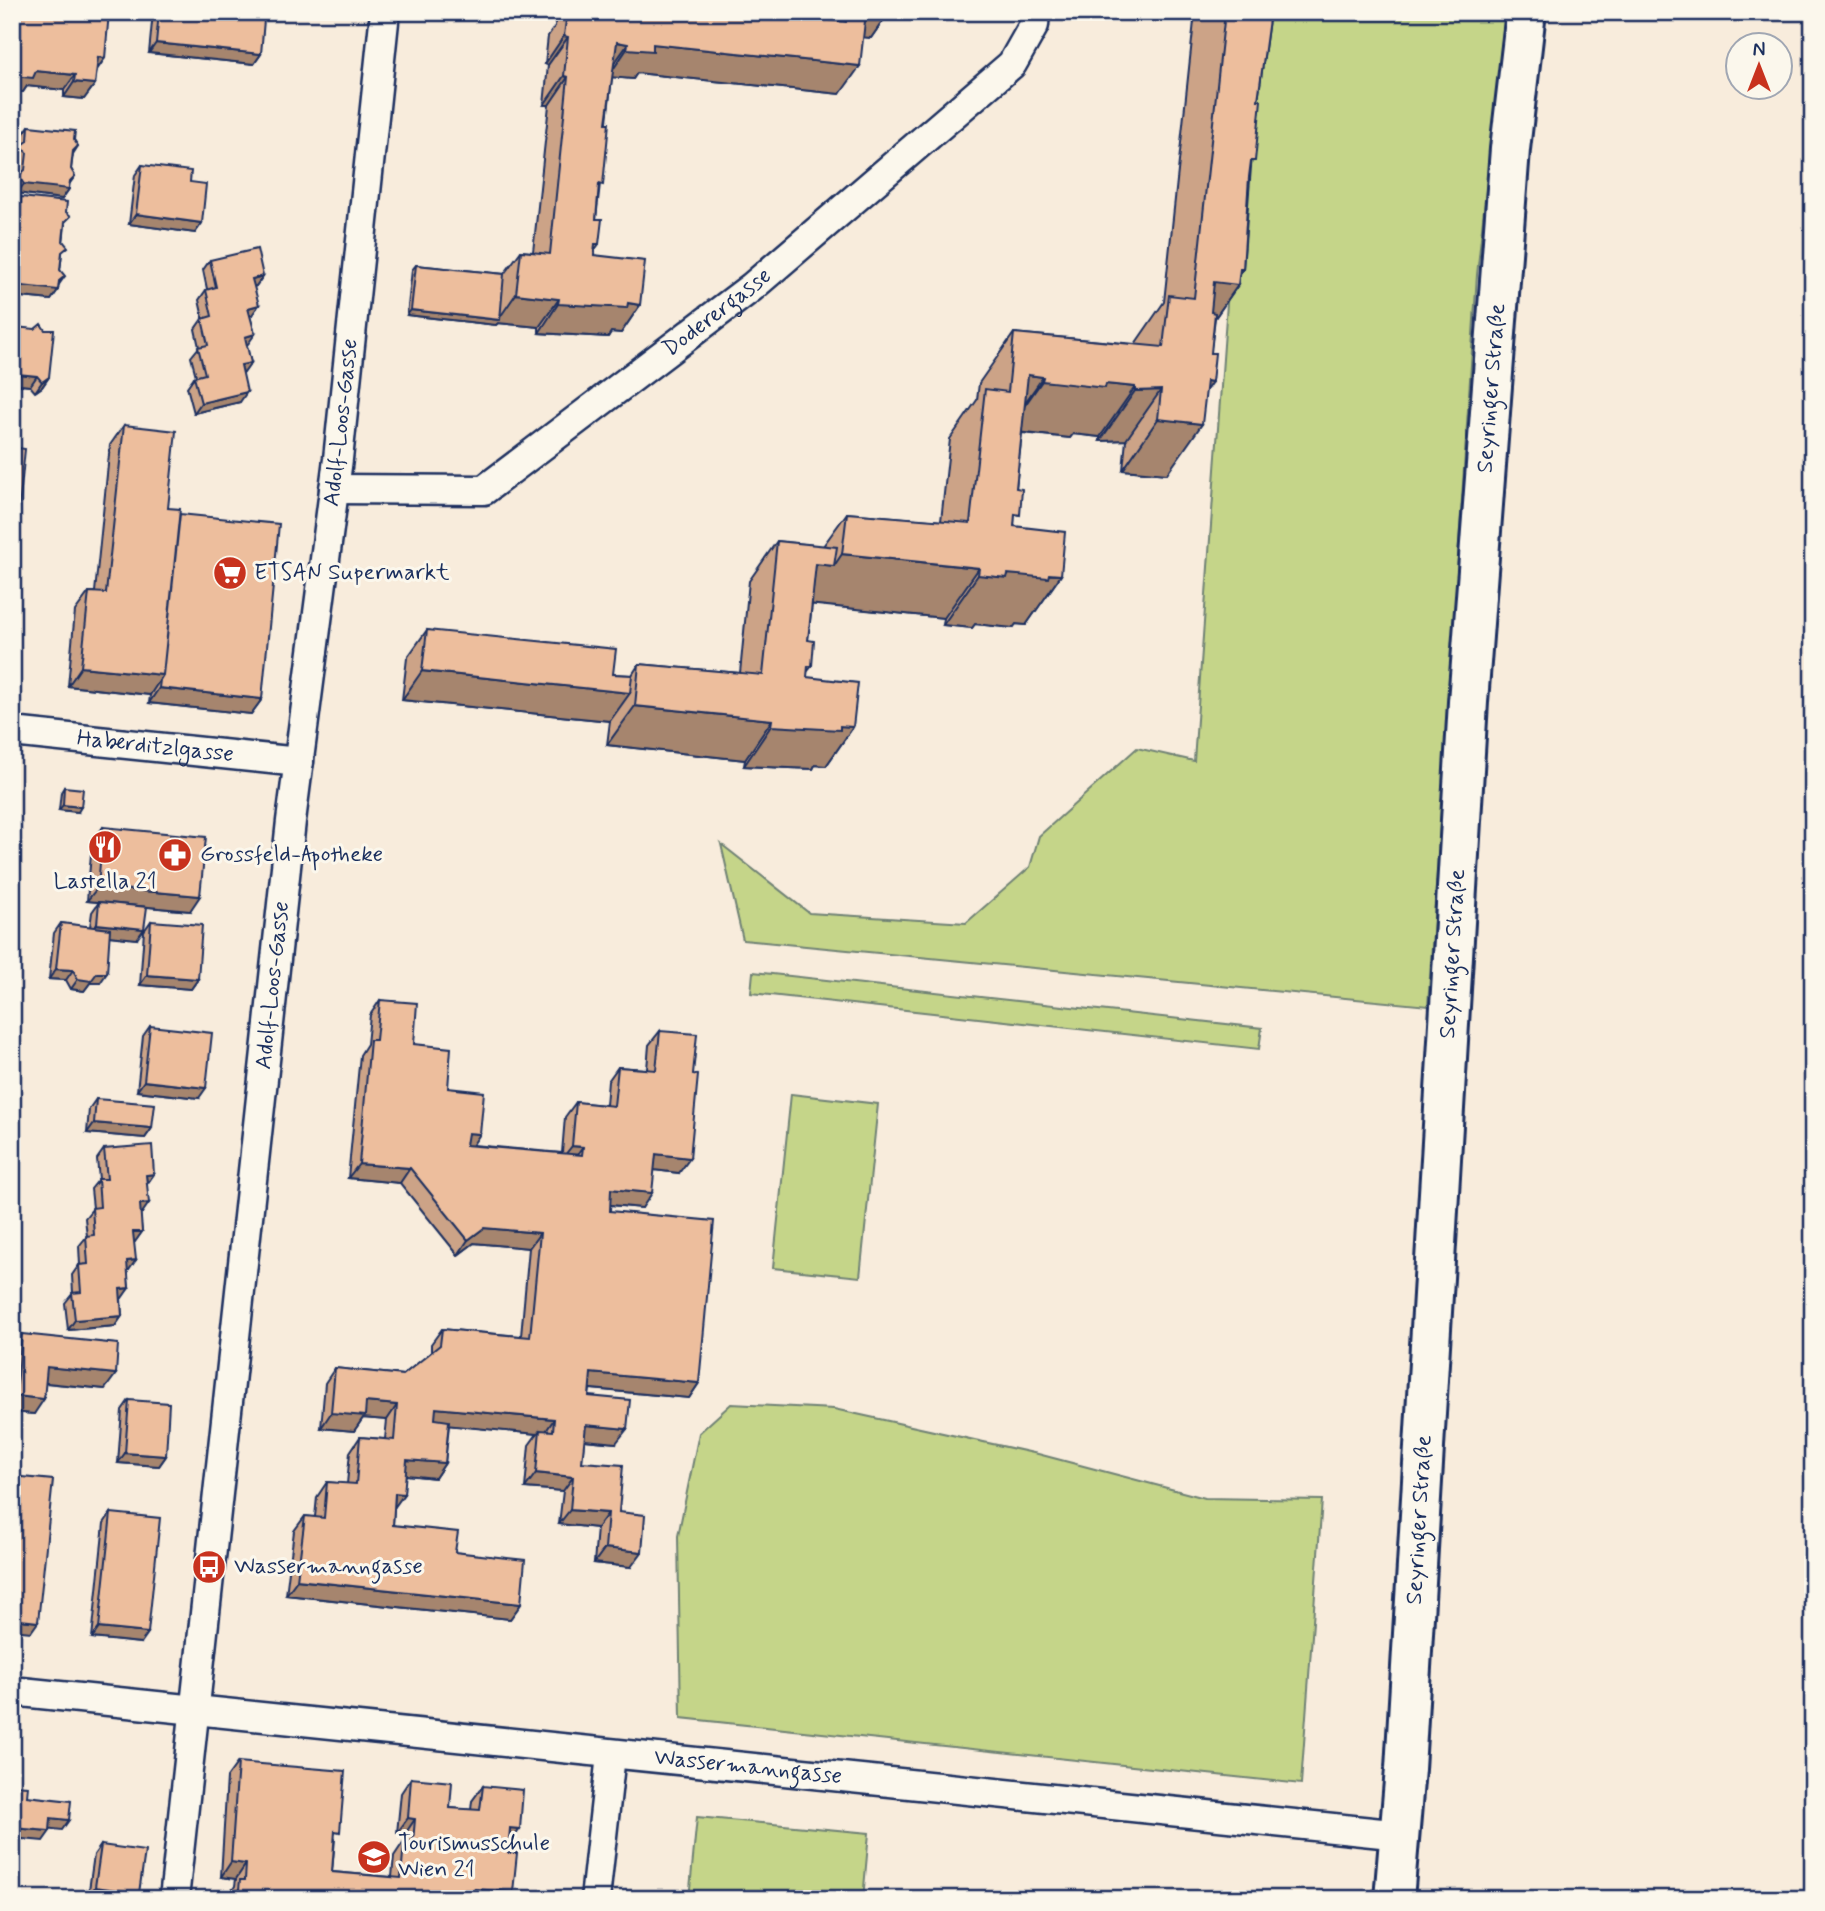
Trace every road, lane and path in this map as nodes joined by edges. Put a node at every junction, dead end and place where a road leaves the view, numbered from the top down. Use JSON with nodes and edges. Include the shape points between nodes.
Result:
{"nodes":[{"id":1,"x":385,"y":12,"type":"edge"},
{"id":2,"x":1035,"y":12,"type":"edge"},
{"id":3,"x":1526,"y":12,"type":"edge"},
{"id":4,"x":334,"y":489,"type":"junction"},
{"id":5,"x":12,"y":732,"type":"edge"},
{"id":6,"x":299,"y":762,"type":"junction"},
{"id":7,"x":12,"y":1692,"type":"edge"},
{"id":8,"x":193,"y":1709,"type":"junction"},
{"id":9,"x":611,"y":1755,"type":"junction"},
{"id":10,"x":1401,"y":1835,"type":"junction"},
{"id":11,"x":174,"y":1899,"type":"edge"},
{"id":12,"x":595,"y":1899,"type":"edge"},
{"id":13,"x":1394,"y":1899,"type":"edge"}],
"edges":[{"from":1,"to":4,"type":"street","name":"Adolf-Loos-Gasse"},
{"from":2,"to":4,"type":"street","name":"Doderergasse","via":[[1034,25],[1012,64],[752,287],[484,490]]},
{"from":3,"to":10,"type":"main road","name":"Seyringer Straße","via":[[1510,149],[1468,702]]},
{"from":4,"to":6,"type":"street","name":"Adolf-Loos-Gasse"},
{"from":5,"to":6,"type":"street","name":"Haberditzlgasse"},
{"from":6,"to":8,"type":"street","name":"Adolf-Loos-Gasse"},
{"from":7,"to":8,"type":"street","name":"Wassermanngasse"},
{"from":8,"to":9,"type":"street","name":"Wassermanngasse"},
{"from":8,"to":11,"type":"street","name":"Adolf-Loos-Gasse"},
{"from":9,"to":10,"type":"street","name":"Wassermanngasse"},
{"from":9,"to":12,"type":"street"},
{"from":10,"to":13,"type":"main road","name":"Seyringer Straße"}]}
